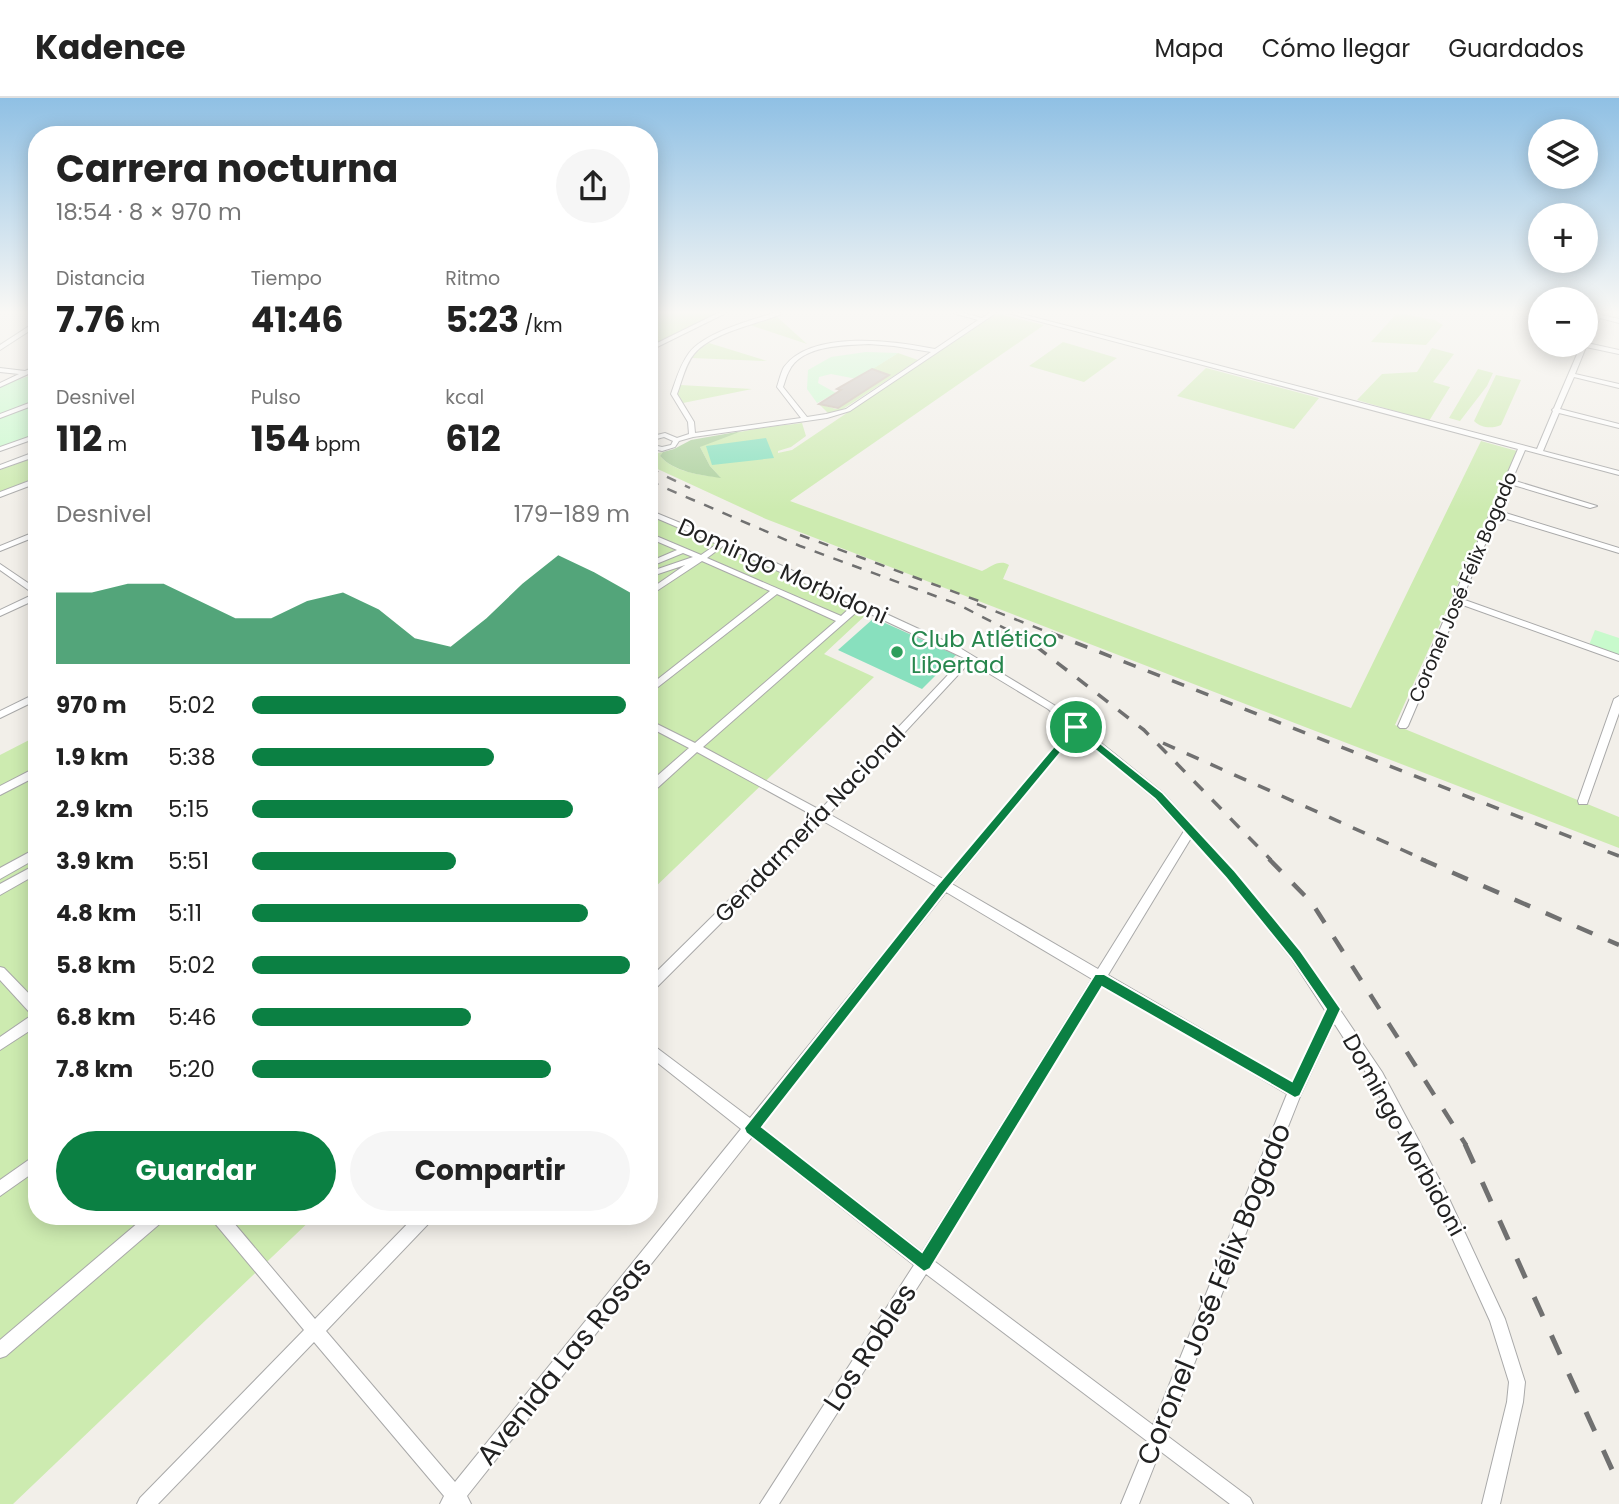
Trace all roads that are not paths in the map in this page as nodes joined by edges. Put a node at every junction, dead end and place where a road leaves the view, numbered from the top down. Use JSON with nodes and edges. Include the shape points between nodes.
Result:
{"nodes":[{"id":1,"x":17,"y":379,"type":"edge"},
{"id":2,"x":680,"y":379,"type":"edge"},
{"id":3,"x":782,"y":379,"type":"edge"},
{"id":4,"x":894,"y":379,"type":"edge"},
{"id":5,"x":1259,"y":379,"type":"edge"},
{"id":6,"x":1570,"y":379,"type":"edge"},
{"id":7,"x":1587,"y":379,"type":"edge"},
{"id":8,"x":0,"y":385,"type":"edge"},
{"id":9,"x":1619,"y":386,"type":"edge"},
{"id":10,"x":28,"y":405,"type":"edge"},
{"id":11,"x":1555,"y":410,"type":"junction"},
{"id":12,"x":0,"y":416,"type":"edge"},
{"id":13,"x":805,"y":419,"type":"junction"},
{"id":14,"x":1619,"y":426,"type":"edge"},
{"id":15,"x":692,"y":435,"type":"junction"},
{"id":16,"x":658,"y":437,"type":"edge"},
{"id":17,"x":28,"y":439,"type":"edge"},
{"id":18,"x":677,"y":440,"type":"junction"},
{"id":19,"x":658,"y":448,"type":"edge"},
{"id":20,"x":1522,"y":448,"type":"junction"},
{"id":21,"x":0,"y":449,"type":"edge"},
{"id":22,"x":1539,"y":452,"type":"junction"},
{"id":23,"x":28,"y":456,"type":"edge"},
{"id":24,"x":0,"y":467,"type":"edge"},
{"id":25,"x":1619,"y":473,"type":"edge"},
{"id":26,"x":1508,"y":481,"type":"junction"},
{"id":27,"x":26,"y":484,"type":"edge"},
{"id":28,"x":0,"y":495,"type":"edge"},
{"id":29,"x":1593,"y":506,"type":"dead end"},
{"id":30,"x":1496,"y":513,"type":"junction"},
{"id":31,"x":658,"y":516,"type":"edge"},
{"id":32,"x":28,"y":537,"type":"edge"},
{"id":33,"x":658,"y":539,"type":"edge"},
{"id":34,"x":723,"y":543,"type":"junction"},
{"id":35,"x":0,"y":549,"type":"edge"},
{"id":36,"x":684,"y":550,"type":"junction"},
{"id":37,"x":1619,"y":551,"type":"edge"},
{"id":38,"x":702,"y":558,"type":"junction"},
{"id":39,"x":658,"y":561,"type":"edge"},
{"id":40,"x":0,"y":566,"type":"edge"},
{"id":41,"x":658,"y":571,"type":"edge"},
{"id":42,"x":28,"y":587,"type":"edge"},
{"id":43,"x":658,"y":588,"type":"edge"},
{"id":44,"x":777,"y":590,"type":"junction"},
{"id":45,"x":28,"y":599,"type":"edge"},
{"id":46,"x":1457,"y":600,"type":"junction"},
{"id":47,"x":859,"y":605,"type":"junction"},
{"id":48,"x":0,"y":613,"type":"edge"},
{"id":49,"x":842,"y":620,"type":"junction"},
{"id":50,"x":969,"y":658,"type":"junction"},
{"id":51,"x":1619,"y":658,"type":"edge"},
{"id":52,"x":658,"y":684,"type":"edge"},
{"id":53,"x":1619,"y":699,"type":"edge"},
{"id":54,"x":28,"y":701,"type":"edge"},
{"id":55,"x":0,"y":715,"type":"edge"},
{"id":56,"x":1402,"y":726,"type":"dead end"},
{"id":57,"x":658,"y":727,"type":"edge"},
{"id":58,"x":1076,"y":727,"type":"junction"},
{"id":59,"x":699,"y":747,"type":"junction"},
{"id":60,"x":28,"y":776,"type":"edge"},
{"id":61,"x":658,"y":781,"type":"edge"},
{"id":62,"x":0,"y":791,"type":"edge"},
{"id":63,"x":1583,"y":801,"type":"dead end"},
{"id":64,"x":821,"y":816,"type":"junction"},
{"id":65,"x":1190,"y":831,"type":"junction"},
{"id":66,"x":28,"y":857,"type":"edge"},
{"id":67,"x":28,"y":873,"type":"edge"},
{"id":68,"x":0,"y":874,"type":"edge"},
{"id":69,"x":943,"y":887,"type":"junction"},
{"id":70,"x":0,"y":890,"type":"edge"},
{"id":71,"x":0,"y":972,"type":"edge"},
{"id":72,"x":658,"y":978,"type":"edge"},
{"id":73,"x":1100,"y":978,"type":"junction"},
{"id":74,"x":28,"y":1002,"type":"edge"},
{"id":75,"x":1334,"y":1009,"type":"junction"},
{"id":76,"x":28,"y":1025,"type":"edge"},
{"id":77,"x":0,"y":1044,"type":"edge"},
{"id":78,"x":658,"y":1055,"type":"edge"},
{"id":79,"x":1295,"y":1091,"type":"junction"},
{"id":80,"x":751,"y":1128,"type":"junction"},
{"id":81,"x":28,"y":1168,"type":"edge"},
{"id":82,"x":0,"y":1189,"type":"edge"},
{"id":83,"x":147,"y":1225,"type":"edge"},
{"id":84,"x":226,"y":1225,"type":"edge"},
{"id":85,"x":417,"y":1225,"type":"edge"},
{"id":86,"x":924,"y":1264,"type":"junction"},
{"id":87,"x":316,"y":1330,"type":"junction"},
{"id":88,"x":0,"y":1350,"type":"edge"},
{"id":89,"x":1157,"y":1439,"type":"junction"},
{"id":90,"x":455,"y":1501,"type":"edge"},
{"id":91,"x":146,"y":1504,"type":"edge"},
{"id":92,"x":769,"y":1504,"type":"edge"},
{"id":93,"x":1130,"y":1504,"type":"edge"},
{"id":94,"x":1244,"y":1504,"type":"edge"},
{"id":95,"x":1491,"y":1504,"type":"edge"}],
"edges":[{"from":1,"to":8,"type":"street"},
{"from":2,"to":15,"type":"street","via":[[674,394],[691,422]]},
{"from":3,"to":13,"type":"street","via":[[780,387]]},
{"from":4,"to":13,"type":"street","via":[[848,410]]},
{"from":5,"to":20,"type":"street"},
{"from":6,"to":11,"type":"street","name":"Coronel José Félix Bogado"},
{"from":7,"to":9,"type":"street"},
{"from":10,"to":12,"type":"street"},
{"from":11,"to":14,"type":"street"},
{"from":11,"to":22,"type":"street","name":"Coronel José Félix Bogado"},
{"from":13,"to":15,"type":"street"},
{"from":15,"to":18,"type":"street"},
{"from":16,"to":18,"type":"street"},
{"from":17,"to":21,"type":"street"},
{"from":18,"to":19,"type":"street","via":[[667,449]]},
{"from":20,"to":22,"type":"street"},
{"from":20,"to":26,"type":"street","name":"Coronel José Félix Bogado"},
{"from":22,"to":25,"type":"street"},
{"from":23,"to":24,"type":"street"},
{"from":26,"to":29,"type":"street"},
{"from":26,"to":30,"type":"street","name":"Coronel José Félix Bogado"},
{"from":27,"to":28,"type":"street"},
{"from":30,"to":37,"type":"street"},
{"from":30,"to":46,"type":"street","name":"Coronel José Félix Bogado"},
{"from":31,"to":34,"type":"street","name":"Domingo Morbidoni"},
{"from":32,"to":35,"type":"street"},
{"from":33,"to":36,"type":"street"},
{"from":34,"to":38,"type":"street"},
{"from":34,"to":47,"type":"street","name":"Domingo Morbidoni"},
{"from":36,"to":38,"type":"street"},
{"from":36,"to":39,"type":"street"},
{"from":38,"to":41,"type":"street"},
{"from":38,"to":43,"type":"street"},
{"from":38,"to":44,"type":"street"},
{"from":40,"to":42,"type":"street"},
{"from":44,"to":49,"type":"street"},
{"from":44,"to":52,"type":"street"},
{"from":45,"to":48,"type":"street"},
{"from":46,"to":51,"type":"street"},
{"from":46,"to":56,"type":"street","name":"Coronel José Félix Bogado"},
{"from":47,"to":49,"type":"street"},
{"from":47,"to":50,"type":"street","name":"Domingo Morbidoni"},
{"from":49,"to":59,"type":"street"},
{"from":50,"to":58,"type":"street","name":"Domingo Morbidoni"},
{"from":50,"to":64,"type":"street","name":"Gendarmería Nacional"},
{"from":53,"to":63,"type":"street"},
{"from":54,"to":55,"type":"street"},
{"from":57,"to":59,"type":"street"},
{"from":58,"to":65,"type":"street","name":"Domingo Morbidoni","via":[[1159,796]]},
{"from":58,"to":69,"type":"street","name":"Avenida Las Rosas"},
{"from":59,"to":61,"type":"street"},
{"from":59,"to":64,"type":"street"},
{"from":60,"to":62,"type":"street"},
{"from":64,"to":69,"type":"street"},
{"from":64,"to":72,"type":"street","name":"Gendarmería Nacional"},
{"from":65,"to":73,"type":"street","name":"Los Robles"},
{"from":65,"to":75,"type":"street","name":"Domingo Morbidoni","via":[[1296,954]]},
{"from":66,"to":68,"type":"street"},
{"from":67,"to":70,"type":"street"},
{"from":69,"to":73,"type":"street"},
{"from":69,"to":80,"type":"street","name":"Avenida Las Rosas"},
{"from":71,"to":74,"type":"street"},
{"from":73,"to":79,"type":"street"},
{"from":73,"to":86,"type":"street","name":"Los Robles"},
{"from":75,"to":79,"type":"street","name":"Coronel José Félix Bogado"},
{"from":75,"to":95,"type":"street","name":"Domingo Morbidoni","via":[[1404,1124],[1474,1266],[1517,1382]]},
{"from":76,"to":77,"type":"street"},
{"from":78,"to":80,"type":"street"},
{"from":79,"to":89,"type":"street","name":"Coronel José Félix Bogado"},
{"from":80,"to":86,"type":"street"},
{"from":80,"to":90,"type":"street","name":"Avenida Las Rosas"},
{"from":81,"to":82,"type":"street"},
{"from":83,"to":88,"type":"street"},
{"from":84,"to":87,"type":"street"},
{"from":85,"to":87,"type":"street"},
{"from":86,"to":89,"type":"street"},
{"from":86,"to":92,"type":"street","name":"Los Robles"},
{"from":87,"to":90,"type":"street"},
{"from":87,"to":91,"type":"street"},
{"from":89,"to":93,"type":"street","name":"Coronel José Félix Bogado"},
{"from":89,"to":94,"type":"street"}]}
